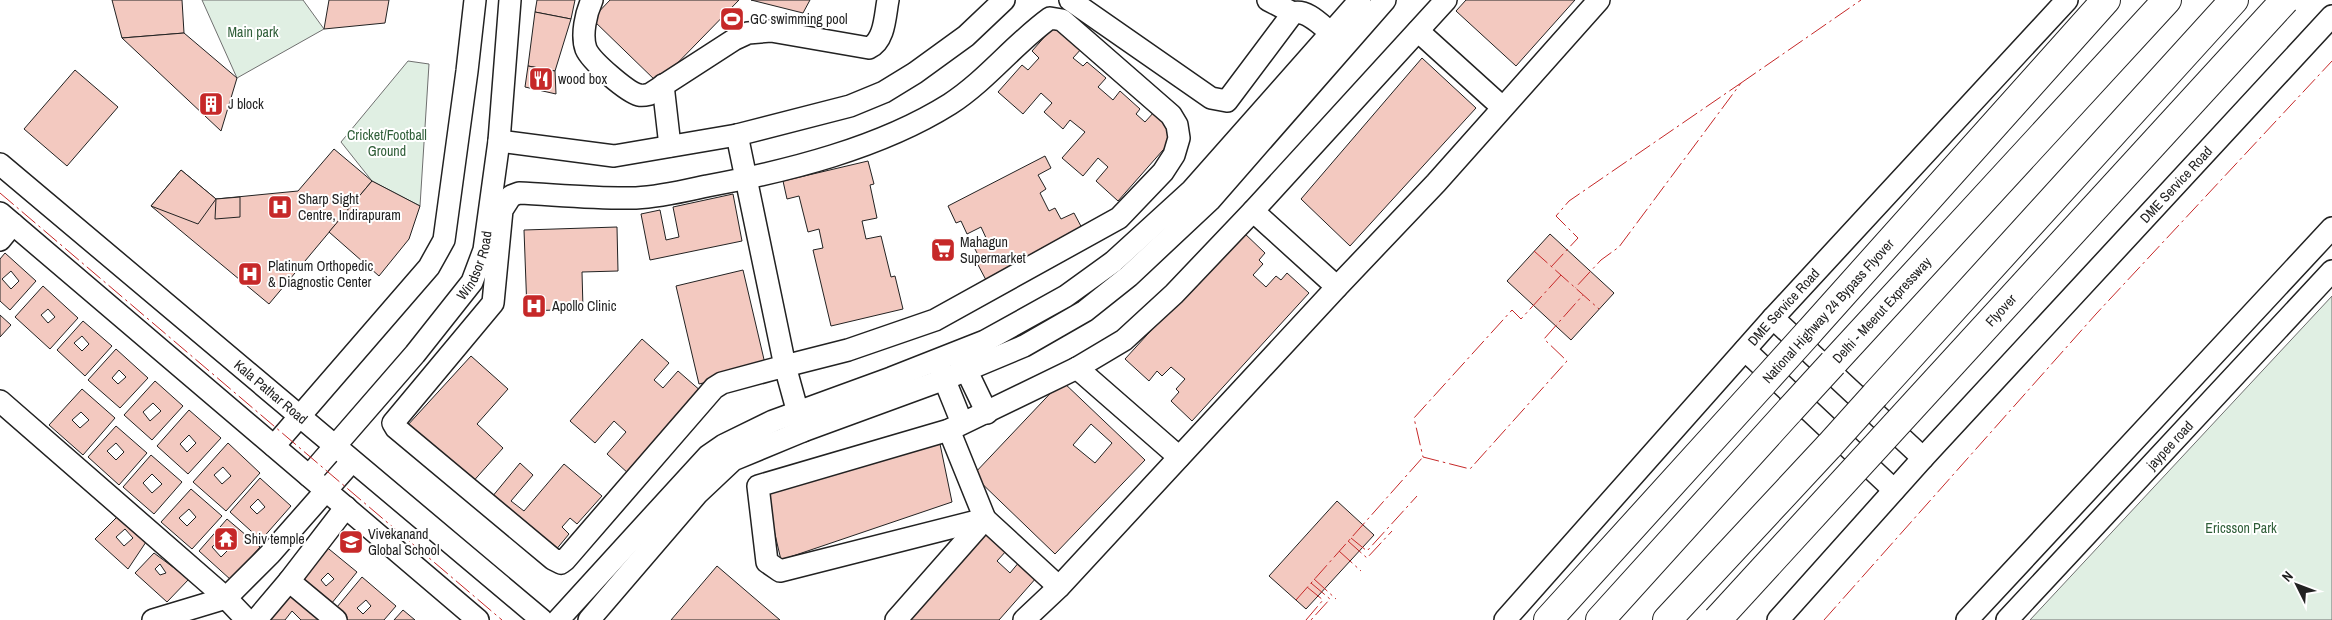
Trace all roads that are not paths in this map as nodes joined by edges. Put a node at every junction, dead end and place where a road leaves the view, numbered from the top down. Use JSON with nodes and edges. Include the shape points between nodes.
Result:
{"nodes":[{"id":1,"x":475,"y":0,"type":"edge"},
{"id":2,"x":510,"y":0,"type":"edge"},
{"id":3,"x":592,"y":0,"type":"edge"},
{"id":4,"x":888,"y":0,"type":"edge"},
{"id":5,"x":1004,"y":0,"type":"edge"},
{"id":6,"x":1070,"y":0,"type":"edge"},
{"id":7,"x":1268,"y":0,"type":"edge"},
{"id":8,"x":1360,"y":0,"type":"edge"},
{"id":9,"x":1385,"y":0,"type":"edge"},
{"id":10,"x":1446,"y":0,"type":"edge"},
{"id":11,"x":1599,"y":0,"type":"edge"},
{"id":12,"x":2067,"y":0,"type":"edge"},
{"id":13,"x":2106,"y":0,"type":"edge"},
{"id":14,"x":2167,"y":0,"type":"edge"},
{"id":15,"x":2234,"y":0,"type":"edge"},
{"id":16,"x":2284,"y":0,"type":"edge"},
{"id":17,"x":1293,"y":13,"type":"junction"},
{"id":18,"x":2332,"y":16,"type":"edge"},
{"id":19,"x":1418,"y":31,"type":"junction"},
{"id":20,"x":1332,"y":33,"type":"junction"},
{"id":21,"x":663,"y":85,"type":"junction"},
{"id":22,"x":1502,"y":107,"type":"junction"},
{"id":23,"x":737,"y":135,"type":"junction"},
{"id":24,"x":499,"y":141,"type":"junction"},
{"id":25,"x":670,"y":146,"type":"junction"},
{"id":26,"x":0,"y":164,"type":"edge"},
{"id":27,"x":746,"y":179,"type":"junction"},
{"id":28,"x":1254,"y":211,"type":"junction"},
{"id":29,"x":4,"y":226,"type":"edge"},
{"id":30,"x":2332,"y":228,"type":"edge"},
{"id":31,"x":2332,"y":271,"type":"edge"},
{"id":32,"x":1336,"y":287,"type":"junction"},
{"id":33,"x":1773,"y":318,"type":"junction"},
{"id":34,"x":2228,"y":340,"type":"junction"},
{"id":35,"x":1745,"y":350,"type":"junction"},
{"id":36,"x":2251,"y":358,"type":"junction"},
{"id":37,"x":963,"y":361,"type":"junction"},
{"id":38,"x":785,"y":366,"type":"junction"},
{"id":39,"x":1077,"y":368,"type":"junction"},
{"id":40,"x":941,"y":370,"type":"junction"},
{"id":41,"x":0,"y":400,"type":"edge"},
{"id":42,"x":796,"y":411,"type":"junction"},
{"id":43,"x":987,"y":413,"type":"junction"},
{"id":44,"x":299,"y":416,"type":"junction"},
{"id":45,"x":956,"y":427,"type":"junction"},
{"id":46,"x":803,"y":431,"type":"junction"},
{"id":47,"x":274,"y":446,"type":"junction"},
{"id":48,"x":334,"y":447,"type":"junction"},
{"id":49,"x":1179,"y":457,"type":"junction"},
{"id":50,"x":1923,"y":458,"type":"junction"},
{"id":51,"x":352,"y":462,"type":"junction"},
{"id":52,"x":309,"y":476,"type":"junction"},
{"id":53,"x":326,"y":490,"type":"junction"},
{"id":54,"x":1894,"y":490,"type":"junction"},
{"id":55,"x":346,"y":507,"type":"junction"},
{"id":56,"x":985,"y":519,"type":"junction"},
{"id":57,"x":289,"y":582,"type":"junction"},
{"id":58,"x":1059,"y":587,"type":"junction"},
{"id":59,"x":226,"y":598,"type":"junction"},
{"id":60,"x":182,"y":615,"type":"edge"},
{"id":61,"x":153,"y":620,"type":"edge"},
{"id":62,"x":247,"y":620,"type":"edge"},
{"id":63,"x":256,"y":620,"type":"edge"},
{"id":64,"x":336,"y":620,"type":"edge"},
{"id":65,"x":478,"y":620,"type":"edge"},
{"id":66,"x":542,"y":620,"type":"edge"},
{"id":67,"x":558,"y":620,"type":"edge"},
{"id":68,"x":589,"y":620,"type":"edge"},
{"id":69,"x":896,"y":620,"type":"edge"},
{"id":70,"x":1024,"y":620,"type":"edge"},
{"id":71,"x":1505,"y":620,"type":"edge"},
{"id":72,"x":1548,"y":620,"type":"edge"},
{"id":73,"x":1600,"y":620,"type":"edge"},
{"id":74,"x":1668,"y":620,"type":"edge"},
{"id":75,"x":1717,"y":620,"type":"edge"},
{"id":76,"x":1778,"y":620,"type":"edge"},
{"id":77,"x":1967,"y":620,"type":"edge"},
{"id":78,"x":2007,"y":620,"type":"edge"}],
"edges":[{"from":1,"to":44,"type":"street","via":[[444,240],[429,267]]},
{"from":2,"to":24,"type":"street","name":"Windsor Road"},
{"from":3,"to":21,"type":"street","via":[[585,38],[586,49],[593,59],[636,95],[650,94]]},
{"from":4,"to":21,"type":"street","via":[[878,42],[869,48],[759,31],[735,38]]},
{"from":5,"to":23,"type":"street","via":[[966,36],[884,92],[850,106]]},
{"from":6,"to":17,"type":"street","via":[[1211,98],[1220,100],[1227,100]]},
{"from":7,"to":17,"type":"street"},
{"from":8,"to":20,"type":"street"},
{"from":9,"to":37,"type":"street","via":[[1210,200],[1129,276],[1084,312],[1024,346]]},
{"from":10,"to":19,"type":"street"},
{"from":11,"to":22,"type":"street"},
{"from":12,"to":33,"type":"street","name":"DME Service Road"},
{"from":13,"to":72,"type":"highway","name":"National Highway 24 Bypass Flyover","bridge":true},
{"from":14,"to":73,"type":"highway","name":"Delhi - Meerut Expressway","bridge":true},
{"from":15,"to":74,"type":"highway","bridge":true},
{"from":16,"to":75,"type":"highway","name":"Flyover","bridge":true},
{"from":17,"to":20,"type":"street","via":[[1302,13]]},
{"from":18,"to":50,"type":"street","name":"DME Service Road"},
{"from":19,"to":22,"type":"street"},
{"from":19,"to":28,"type":"street"},
{"from":20,"to":37,"type":"street","via":[[1192,190],[1113,262],[1066,296],[985,341]]},
{"from":21,"to":25,"type":"street"},
{"from":22,"to":32,"type":"street","via":[[1436,183]]},
{"from":23,"to":25,"type":"street"},
{"from":23,"to":27,"type":"street"},
{"from":24,"to":25,"type":"street","via":[[614,156]]},
{"from":24,"to":48,"type":"street","name":"Windsor Road","via":[[484,250],[472,282]]},
{"from":26,"to":44,"type":"street","name":"Kala Pathar Road"},
{"from":27,"to":38,"type":"street"},
{"from":27,"to":38,"type":"street","via":[[862,146],[924,119],[972,88],[1050,18],[1062,20],[1171,115],[1177,125],[1179,138],[1174,155],[1163,172],[1119,218],[935,320],[848,350]]},
{"from":27,"to":38,"type":"street","via":[[638,198],[519,193],[511,196],[502,210],[492,303],[394,420],[394,425],[553,560],[561,563],[714,388],[731,379]]},
{"from":28,"to":32,"type":"street"},
{"from":28,"to":39,"type":"street","via":[[1174,294],[1124,340]]},
{"from":29,"to":47,"type":"street"},
{"from":30,"to":34,"type":"street"},
{"from":31,"to":36,"type":"street","name":"jaypee road"},
{"from":32,"to":49,"type":"street"},
{"from":33,"to":35,"type":"street","name":"DME Service Road"},
{"from":33,"to":50,"type":"street"},
{"from":34,"to":36,"type":"street"},
{"from":34,"to":77,"type":"street"},
{"from":35,"to":54,"type":"street"},
{"from":35,"to":71,"type":"street","name":"DME Service Road"},
{"from":36,"to":78,"type":"street","name":"jaypee road"},
{"from":37,"to":40,"type":"street"},
{"from":37,"to":43,"type":"street"},
{"from":38,"to":42,"type":"street"},
{"from":39,"to":43,"type":"street"},
{"from":39,"to":49,"type":"street"},
{"from":40,"to":42,"type":"street"},
{"from":40,"to":45,"type":"street"},
{"from":40,"to":46,"type":"street"},
{"from":41,"to":59,"type":"street"},
{"from":42,"to":46,"type":"street"},
{"from":42,"to":67,"type":"street","via":[[708,456]]},
{"from":43,"to":45,"type":"street"},
{"from":44,"to":47,"type":"street"},
{"from":44,"to":48,"type":"street","name":"Kala Pathar Road"},
{"from":45,"to":56,"type":"street"},
{"from":45,"to":56,"type":"street","via":[[758,486],[767,562],[780,571]]},
{"from":46,"to":68,"type":"street","via":[[733,460],[720,471],[698,492]]},
{"from":47,"to":52,"type":"street"},
{"from":48,"to":51,"type":"street","name":"Kala Pathar Road"},
{"from":48,"to":52,"type":"street","name":"Windsor Road"},
{"from":49,"to":58,"type":"street"},
{"from":50,"to":54,"type":"street","name":"DME Service Road"},
{"from":51,"to":53,"type":"street"},
{"from":51,"to":66,"type":"street","name":"Kala Pathar Road"},
{"from":52,"to":53,"type":"street"},
{"from":53,"to":55,"type":"street"},
{"from":53,"to":59,"type":"street"},
{"from":54,"to":76,"type":"street","name":"DME Service Road"},
{"from":55,"to":57,"type":"street"},
{"from":55,"to":65,"type":"street"},
{"from":56,"to":58,"type":"street"},
{"from":56,"to":69,"type":"street"},
{"from":57,"to":63,"type":"street"},
{"from":57,"to":64,"type":"street"},
{"from":58,"to":70,"type":"street"},
{"from":59,"to":60,"type":"street"},
{"from":59,"to":62,"type":"street"},
{"from":60,"to":61,"type":"street"}]}
